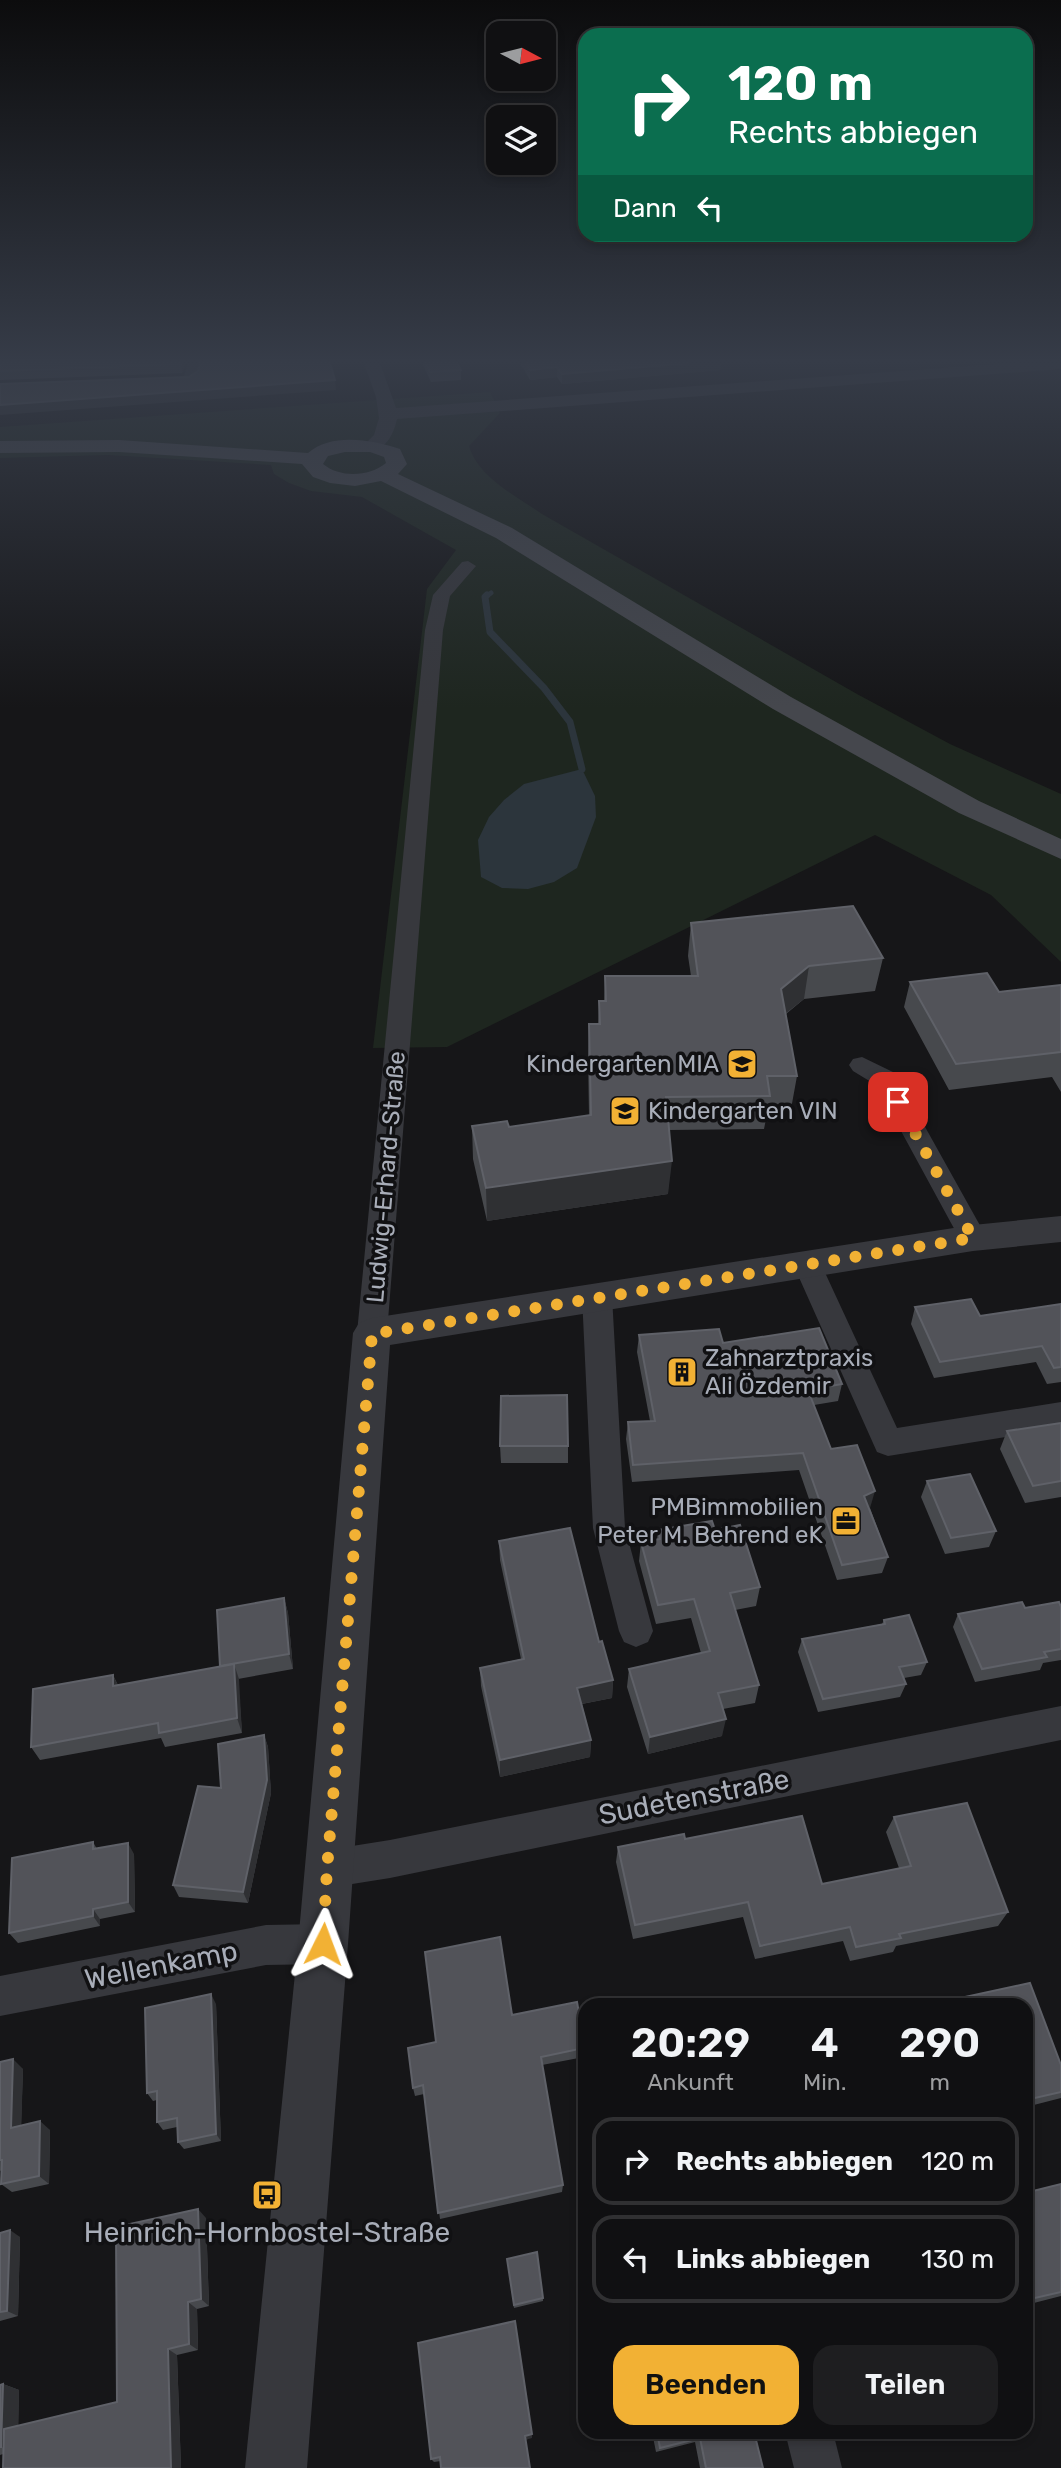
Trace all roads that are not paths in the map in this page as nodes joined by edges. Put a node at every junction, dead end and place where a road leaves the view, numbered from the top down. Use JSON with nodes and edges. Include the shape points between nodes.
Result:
{"nodes":[{"id":1,"x":392,"y":478,"type":"edge"},
{"id":2,"x":468,"y":566,"type":"dead end"},
{"id":3,"x":1061,"y":850,"type":"edge"},
{"id":4,"x":862,"y":1065,"type":"dead end"},
{"id":5,"x":1061,"y":1229,"type":"edge"},
{"id":6,"x":973,"y":1238,"type":"junction"},
{"id":7,"x":807,"y":1264,"type":"junction"},
{"id":8,"x":597,"y":1296,"type":"junction"},
{"id":9,"x":372,"y":1334,"type":"junction"},
{"id":10,"x":1061,"y":1415,"type":"edge"},
{"id":11,"x":636,"y":1632,"type":"dead end"},
{"id":12,"x":1061,"y":1723,"type":"edge"},
{"id":13,"x":327,"y":1869,"type":"junction"},
{"id":14,"x":323,"y":1944,"type":"junction"},
{"id":15,"x":0,"y":1996,"type":"edge"},
{"id":16,"x":811,"y":2439,"type":"edge"},
{"id":17,"x":276,"y":2468,"type":"edge"},
{"id":18,"x":818,"y":2468,"type":"edge"}],
"edges":[{"from":1,"to":3,"type":"main road","via":[[504,533],[782,703],[969,807]]},
{"from":2,"to":9,"type":"street","name":"Ludwig-Erhard-Straße","via":[[442,595],[434,629]]},
{"from":4,"to":6,"type":"street","via":[[886,1079]]},
{"from":5,"to":6,"type":"street"},
{"from":6,"to":7,"type":"street"},
{"from":7,"to":8,"type":"street"},
{"from":7,"to":10,"type":"street","via":[[888,1443]]},
{"from":8,"to":9,"type":"street"},
{"from":8,"to":11,"type":"street","via":[[609,1528]]},
{"from":9,"to":13,"type":"street","name":"Ludwig-Erhard-Straße"},
{"from":12,"to":13,"type":"street","name":"Sudetenstraße"},
{"from":13,"to":14,"type":"street","name":"Ludwig-Erhard-Straße"},
{"from":14,"to":15,"type":"street","name":"Wellenkamp","via":[[266,1944]]},
{"from":14,"to":17,"type":"street","name":"Ludwig-Erhard-Straße"},
{"from":16,"to":18,"type":"street"}]}
